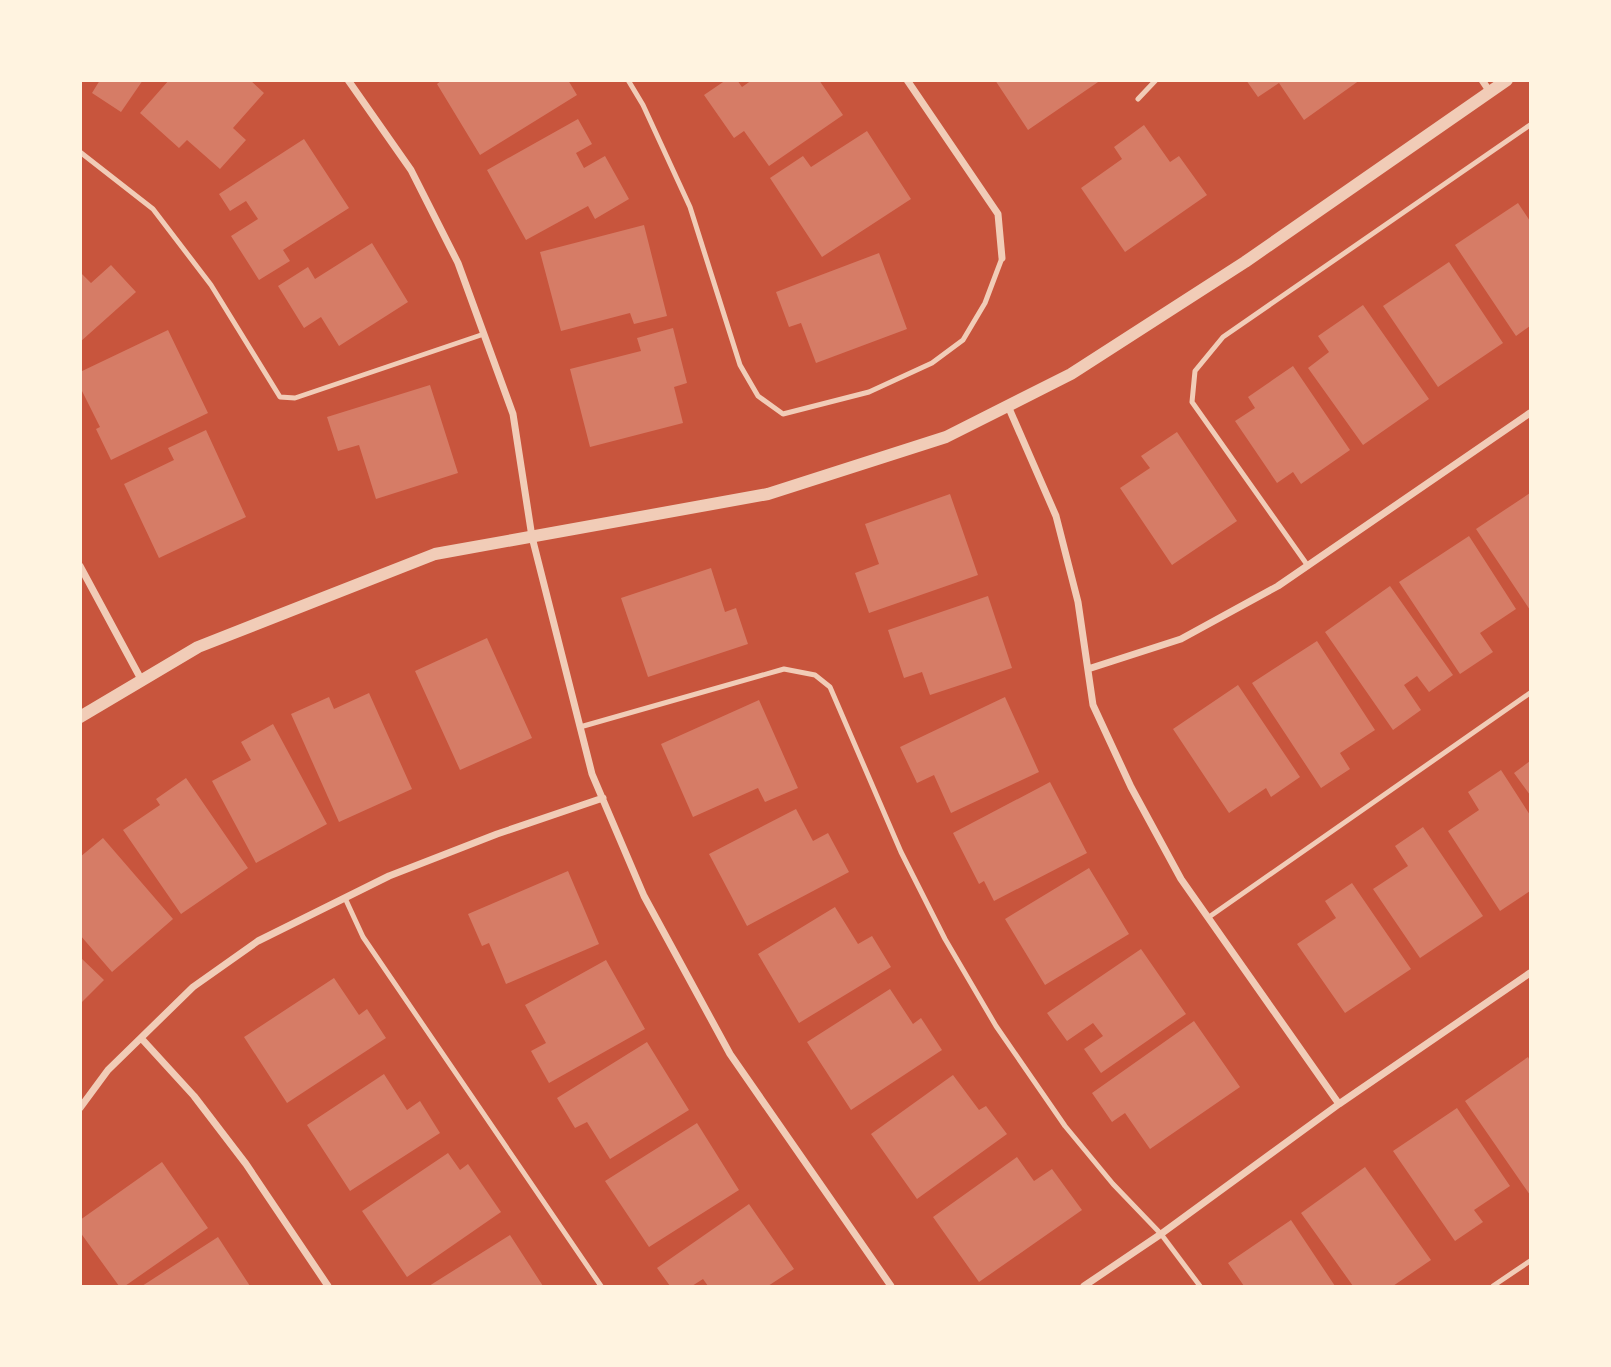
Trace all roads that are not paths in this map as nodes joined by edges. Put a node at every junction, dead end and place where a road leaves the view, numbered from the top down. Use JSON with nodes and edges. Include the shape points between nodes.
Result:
{"nodes":[{"id":1,"x":348,"y":80,"type":"edge"},
{"id":2,"x":628,"y":80,"type":"edge"},
{"id":3,"x":907,"y":80,"type":"edge"},
{"id":4,"x":1156,"y":80,"type":"edge"},
{"id":5,"x":1482,"y":80,"type":"edge"},
{"id":6,"x":1507,"y":80,"type":"edge"},
{"id":7,"x":1490,"y":92,"type":"junction"},
{"id":8,"x":1138,"y":99,"type":"dead end"},
{"id":9,"x":1531,"y":125,"type":"edge"},
{"id":10,"x":80,"y":152,"type":"edge"},
{"id":11,"x":1002,"y":258,"type":"joint"},
{"id":12,"x":484,"y":334,"type":"junction"},
{"id":13,"x":1008,"y":406,"type":"junction"},
{"id":14,"x":1531,"y":413,"type":"edge"},
{"id":15,"x":531,"y":537,"type":"junction"},
{"id":16,"x":80,"y":566,"type":"edge"},
{"id":17,"x":1308,"y":566,"type":"junction"},
{"id":18,"x":1088,"y":669,"type":"junction"},
{"id":19,"x":142,"y":681,"type":"junction"},
{"id":20,"x":1531,"y":692,"type":"edge"},
{"id":21,"x":80,"y":717,"type":"edge"},
{"id":22,"x":580,"y":727,"type":"junction"},
{"id":23,"x":603,"y":798,"type":"junction"},
{"id":24,"x":345,"y":898,"type":"junction"},
{"id":25,"x":1209,"y":917,"type":"junction"},
{"id":26,"x":1531,"y":973,"type":"edge"},
{"id":27,"x":141,"y":1038,"type":"junction"},
{"id":28,"x":1339,"y":1104,"type":"junction"},
{"id":29,"x":80,"y":1108,"type":"edge"},
{"id":30,"x":1161,"y":1234,"type":"junction"},
{"id":31,"x":1531,"y":1261,"type":"edge"},
{"id":32,"x":328,"y":1286,"type":"edge"},
{"id":33,"x":601,"y":1286,"type":"edge"},
{"id":34,"x":891,"y":1286,"type":"edge"},
{"id":35,"x":1084,"y":1286,"type":"edge"},
{"id":36,"x":1200,"y":1286,"type":"edge"},
{"id":37,"x":1493,"y":1286,"type":"edge"}],
"edges":[{"from":1,"to":12,"type":"street","via":[[411,170],[458,263]]},
{"from":2,"to":11,"type":"lane","via":[[690,207],[740,365],[758,396],[783,414],[869,392],[932,363],[962,340],[985,303]]},
{"from":3,"to":11,"type":"street","via":[[998,214]]},
{"from":4,"to":8,"type":"lane"},
{"from":5,"to":7,"type":"street"},
{"from":6,"to":7,"type":"street"},
{"from":7,"to":13,"type":"street","via":[[1245,262],[1071,374]]},
{"from":9,"to":17,"type":"lane","via":[[1223,337],[1195,371],[1192,402]]},
{"from":10,"to":12,"type":"lane","via":[[153,209],[211,285],[280,397],[295,398]]},
{"from":12,"to":15,"type":"street","via":[[513,414]]},
{"from":13,"to":15,"type":"street","via":[[946,437],[768,494]]},
{"from":13,"to":18,"type":"street","via":[[1056,516],[1078,602]]},
{"from":14,"to":17,"type":"street"},
{"from":15,"to":19,"type":"street","via":[[435,554],[198,647]]},
{"from":15,"to":22,"type":"street"},
{"from":16,"to":19,"type":"street"},
{"from":17,"to":18,"type":"street","via":[[1181,639]]},
{"from":18,"to":25,"type":"street","via":[[1093,705],[1131,787],[1181,879]]},
{"from":19,"to":21,"type":"street"},
{"from":20,"to":25,"type":"lane"},
{"from":22,"to":23,"type":"street"},
{"from":22,"to":30,"type":"lane","via":[[783,669],[815,675],[830,687],[901,852],[996,1026],[1065,1126]]},
{"from":23,"to":24,"type":"street","via":[[497,834]]},
{"from":23,"to":34,"type":"street","via":[[644,896],[730,1054]]},
{"from":24,"to":27,"type":"street","via":[[258,941],[193,988]]},
{"from":24,"to":33,"type":"lane","via":[[363,937]]},
{"from":25,"to":28,"type":"street"},
{"from":26,"to":28,"type":"street"},
{"from":27,"to":29,"type":"street","via":[[108,1070]]},
{"from":27,"to":32,"type":"street","via":[[194,1096],[246,1164]]},
{"from":28,"to":30,"type":"street"},
{"from":30,"to":35,"type":"street"},
{"from":30,"to":36,"type":"lane"},
{"from":31,"to":37,"type":"lane"}]}
